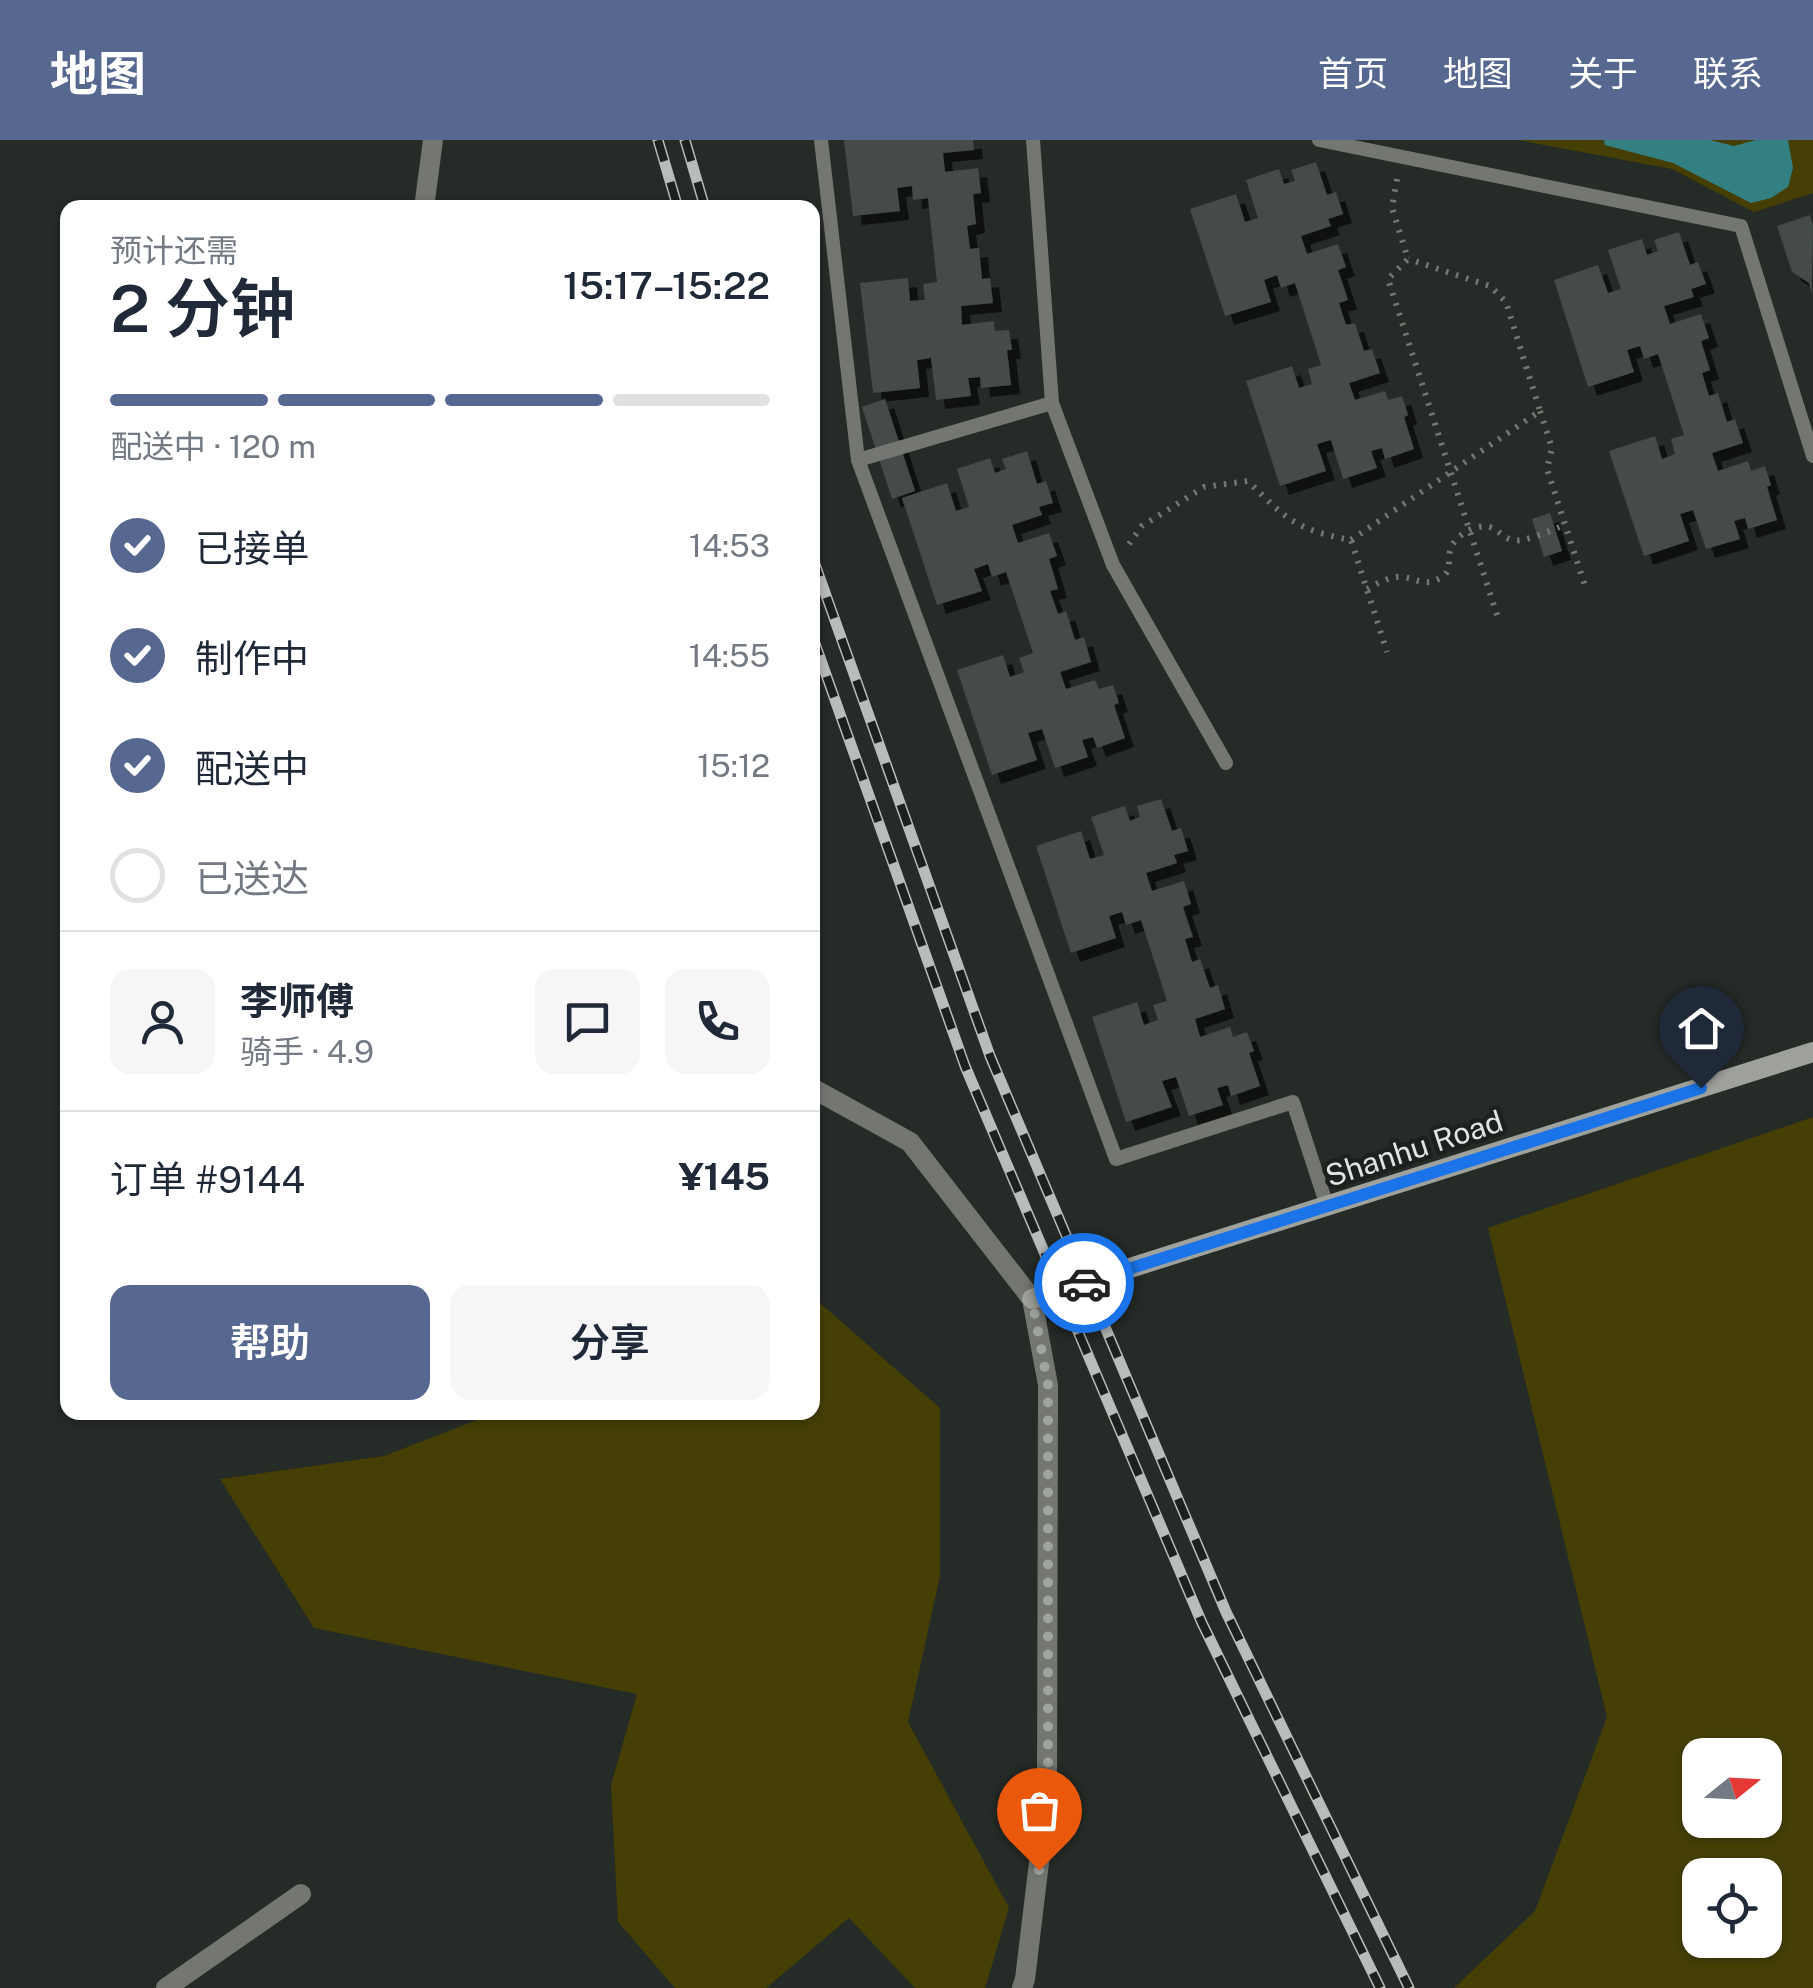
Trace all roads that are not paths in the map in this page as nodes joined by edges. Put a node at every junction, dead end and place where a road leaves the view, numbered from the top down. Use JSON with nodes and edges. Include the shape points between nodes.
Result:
{"nodes":[{"id":1,"x":432,"y":140,"type":"edge"},
{"id":2,"x":821,"y":140,"type":"edge"},
{"id":3,"x":1033,"y":140,"type":"edge"},
{"id":4,"x":1319,"y":140,"type":"edge"},
{"id":5,"x":425,"y":200,"type":"edge"},
{"id":6,"x":1052,"y":403,"type":"junction"},
{"id":7,"x":1813,"y":456,"type":"edge"},
{"id":8,"x":858,"y":460,"type":"junction"},
{"id":9,"x":1226,"y":763,"type":"dead end"},
{"id":10,"x":1813,"y":1052,"type":"edge"},
{"id":11,"x":820,"y":1092,"type":"edge"},
{"id":12,"x":1327,"y":1206,"type":"junction"},
{"id":13,"x":1032,"y":1299,"type":"junction"},
{"id":14,"x":301,"y":1894,"type":"dead end"},
{"id":15,"x":166,"y":1988,"type":"edge"},
{"id":16,"x":1022,"y":1988,"type":"edge"}],
"edges":[{"from":1,"to":5,"type":"street"},
{"from":2,"to":8,"type":"lane"},
{"from":3,"to":6,"type":"lane"},
{"from":4,"to":7,"type":"lane","via":[[1742,226]]},
{"from":6,"to":8,"type":"lane"},
{"from":6,"to":9,"type":"lane","via":[[1114,565]]},
{"from":8,"to":12,"type":"lane","via":[[1116,1159],[1294,1102]]},
{"from":10,"to":12,"type":"street","name":"Shanhu Road"},
{"from":11,"to":13,"type":"street","via":[[910,1142]]},
{"from":12,"to":13,"type":"street","name":"Shanhu Road"},
{"from":13,"to":16,"type":"street","via":[[1048,1385],[1048,1796]]},
{"from":14,"to":15,"type":"street"}]}
